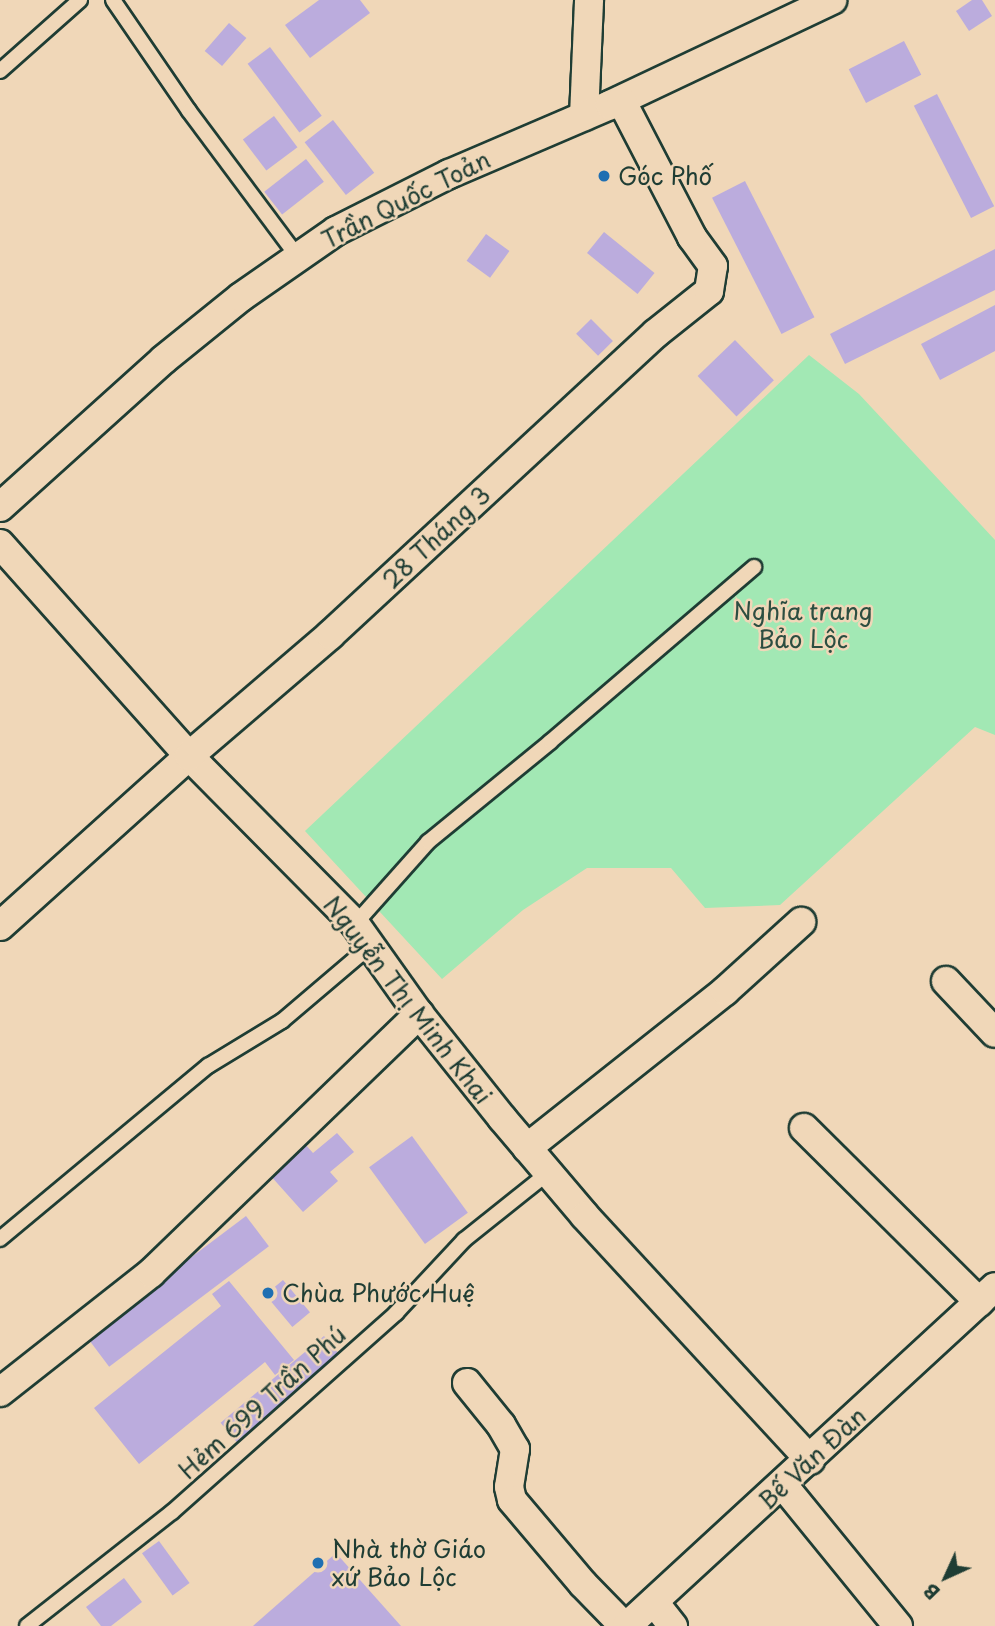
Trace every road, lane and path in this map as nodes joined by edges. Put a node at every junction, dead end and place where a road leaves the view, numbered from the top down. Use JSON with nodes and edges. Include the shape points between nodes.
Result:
{"nodes":[{"id":1,"x":80,"y":0,"type":"edge"},
{"id":2,"x":113,"y":0,"type":"edge"},
{"id":3,"x":589,"y":0,"type":"edge"},
{"id":4,"x":832,"y":0,"type":"edge"},
{"id":5,"x":0,"y":71,"type":"edge"},
{"id":6,"x":621,"y":100,"type":"junction"},
{"id":7,"x":584,"y":116,"type":"junction"},
{"id":8,"x":298,"y":257,"type":"junction"},
{"id":9,"x":0,"y":507,"type":"edge"},
{"id":10,"x":0,"y":544,"type":"edge"},
{"id":11,"x":754,"y":567,"type":"dead end"},
{"id":12,"x":189,"y":756,"type":"junction"},
{"id":13,"x":801,"y":922,"type":"dead end"},
{"id":14,"x":0,"y":926,"type":"edge"},
{"id":15,"x":363,"y":935,"type":"junction"},
{"id":16,"x":946,"y":981,"type":"dead end"},
{"id":17,"x":419,"y":1014,"type":"junction"},
{"id":18,"x":995,"y":1033,"type":"edge"},
{"id":19,"x":804,"y":1128,"type":"dead end"},
{"id":20,"x":527,"y":1149,"type":"junction"},
{"id":21,"x":548,"y":1172,"type":"junction"},
{"id":22,"x":0,"y":1239,"type":"edge"},
{"id":23,"x":987,"y":1295,"type":"edge"},
{"id":24,"x":467,"y":1383,"type":"dead end"},
{"id":25,"x":0,"y":1392,"type":"edge"},
{"id":26,"x":810,"y":1460,"type":"junction"},
{"id":27,"x":783,"y":1485,"type":"junction"},
{"id":28,"x":654,"y":1602,"type":"junction"},
{"id":29,"x":27,"y":1626,"type":"edge"},
{"id":30,"x":626,"y":1626,"type":"edge"},
{"id":31,"x":673,"y":1626,"type":"edge"},
{"id":32,"x":898,"y":1626,"type":"edge"}],
"edges":[{"from":1,"to":5,"type":"lane"},
{"from":2,"to":8,"type":"lane"},
{"from":3,"to":7,"type":"street"},
{"from":4,"to":6,"type":"street","name":"Trần Quốc Toản"},
{"from":6,"to":7,"type":"street","name":"Trần Quốc Toản"},
{"from":6,"to":12,"type":"street","name":"28 Tháng 3","via":[[692,237],[713,266],[709,290],[655,334],[330,635]]},
{"from":7,"to":8,"type":"street","name":"Trần Quốc Toản","via":[[426,186],[336,231]]},
{"from":8,"to":9,"type":"street","name":"Trần Quốc Toản","via":[[163,360]]},
{"from":10,"to":12,"type":"street","name":"Nguyễn Thị Minh Khai"},
{"from":11,"to":15,"type":"lane","via":[[428,842]]},
{"from":12,"to":14,"type":"street","name":"28 Tháng 3"},
{"from":12,"to":15,"type":"street","name":"Nguyễn Thị Minh Khai"},
{"from":13,"to":20,"type":"street","via":[[725,991]]},
{"from":15,"to":17,"type":"street","name":"Nguyễn Thị Minh Khai"},
{"from":15,"to":22,"type":"lane","via":[[282,1021],[208,1066]]},
{"from":16,"to":18,"type":"street"},
{"from":17,"to":20,"type":"street","name":"Nguyễn Thị Minh Khai"},
{"from":17,"to":25,"type":"street","via":[[151,1273]]},
{"from":19,"to":23,"type":"street"},
{"from":20,"to":21,"type":"street","name":"Nguyễn Thị Minh Khai"},
{"from":21,"to":26,"type":"street","name":"Nguyễn Thị Minh Khai"},
{"from":21,"to":29,"type":"lane","name":"Hẻm 699 Trần Phú","via":[[464,1240],[396,1313],[172,1512]]},
{"from":23,"to":26,"type":"street","name":"Bế Văn Đàn"},
{"from":24,"to":30,"type":"street","via":[[515,1449],[509,1487],[512,1500],[583,1584]]},
{"from":26,"to":27,"type":"street","name":"Bế Văn Đàn"},
{"from":27,"to":28,"type":"street","name":"Bế Văn Đàn"},
{"from":27,"to":32,"type":"street"},
{"from":28,"to":30,"type":"street","name":"Bế Văn Đàn"},
{"from":28,"to":31,"type":"street"}]}
